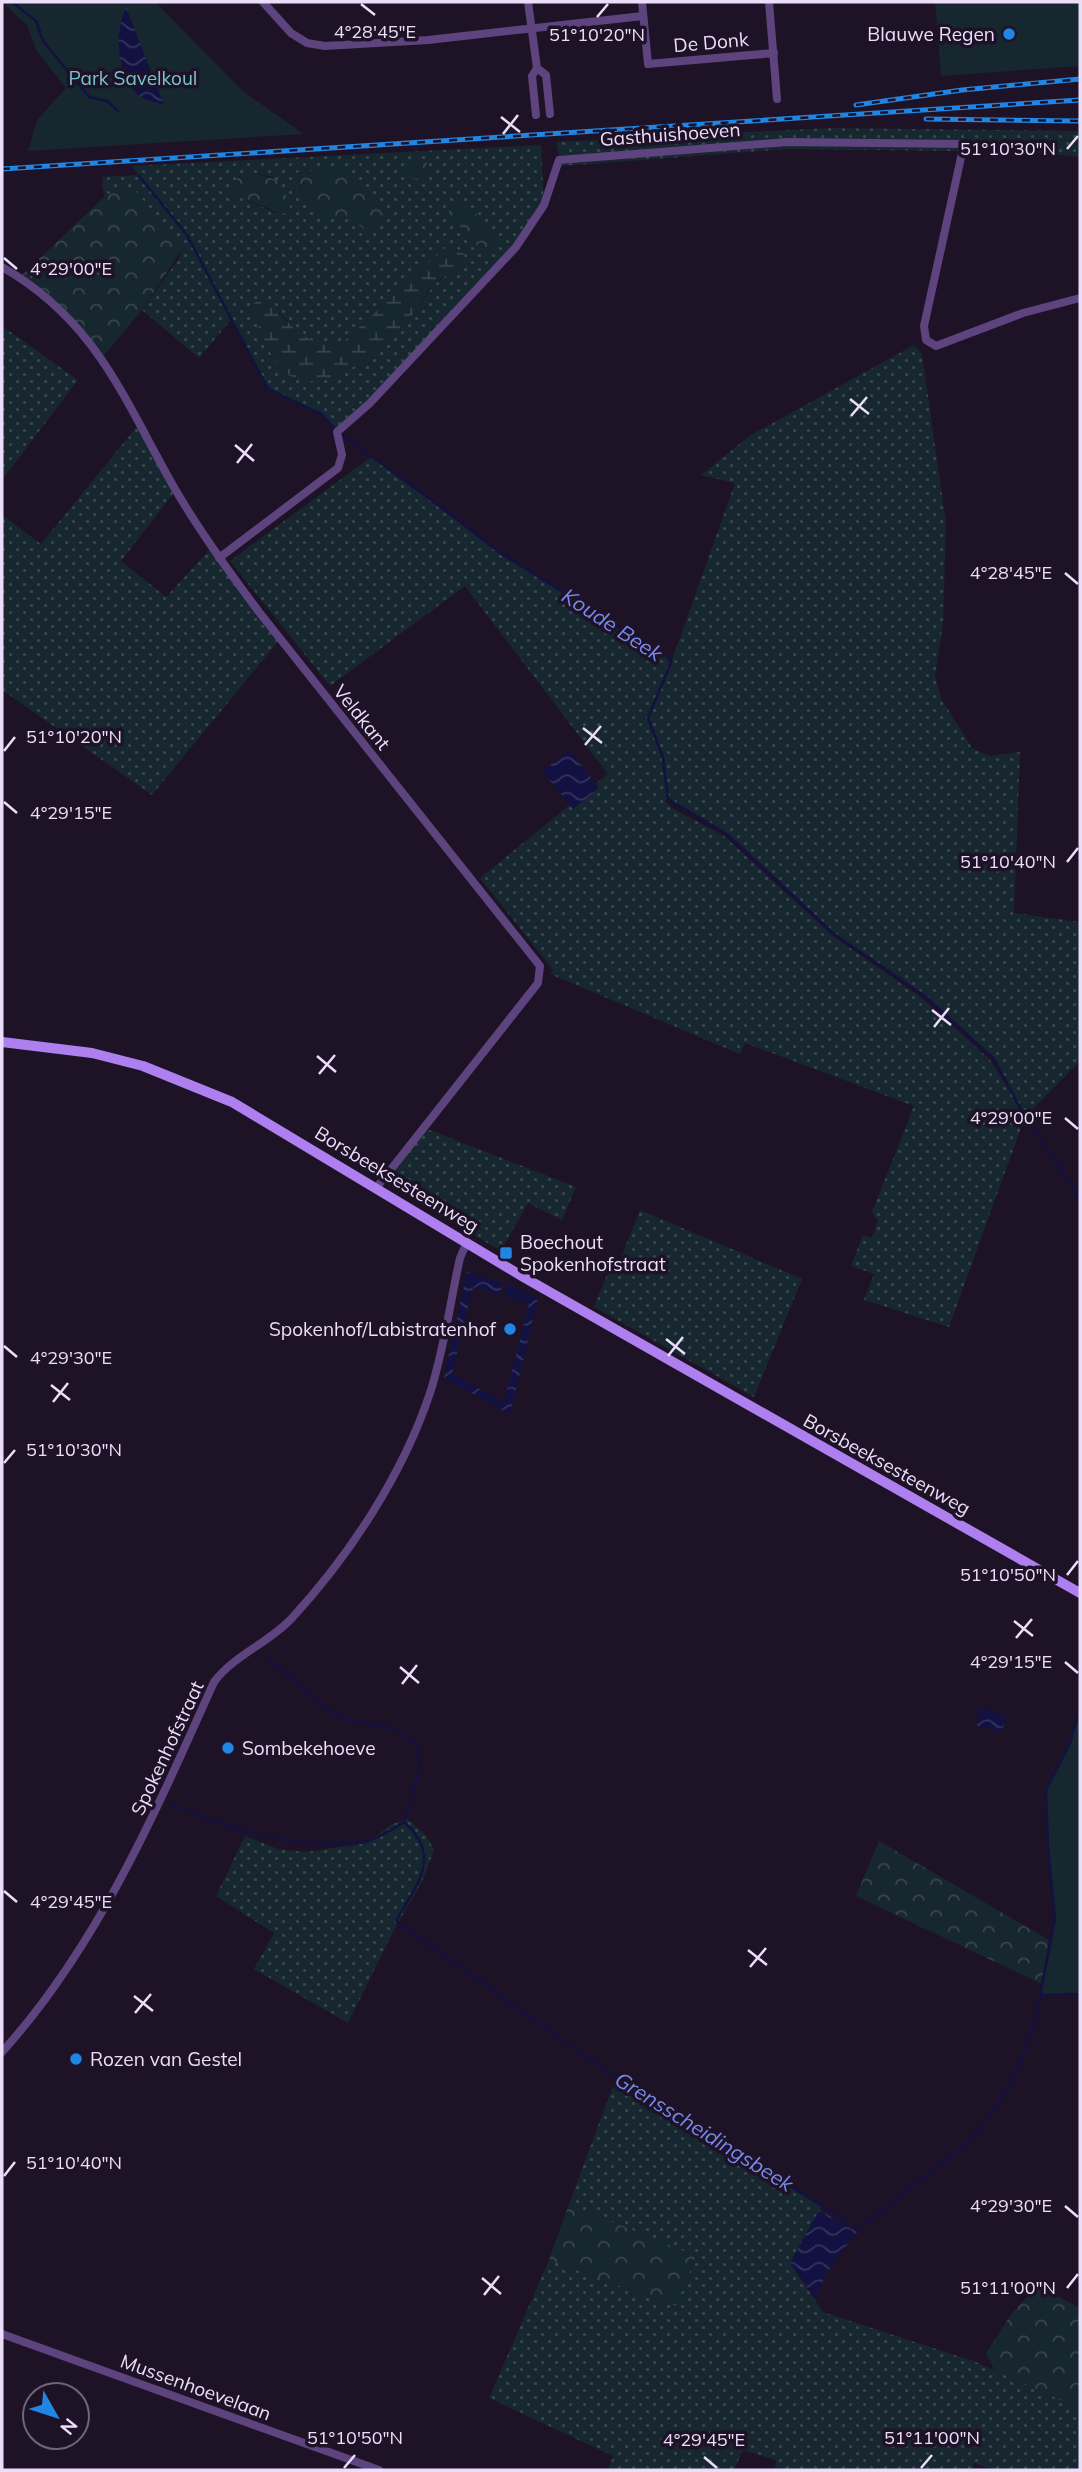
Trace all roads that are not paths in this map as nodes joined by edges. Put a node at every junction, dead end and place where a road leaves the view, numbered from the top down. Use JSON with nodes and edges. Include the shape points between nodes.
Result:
{"nodes":[{"id":1,"x":263,"y":2,"type":"edge"},
{"id":2,"x":527,"y":2,"type":"edge"},
{"id":3,"x":642,"y":2,"type":"edge"},
{"id":4,"x":769,"y":2,"type":"edge"},
{"id":5,"x":644,"y":20,"type":"junction"},
{"id":6,"x":531,"y":30,"type":"junction"},
{"id":7,"x":774,"y":53,"type":"junction"},
{"id":8,"x":537,"y":68,"type":"junction"},
{"id":9,"x":777,"y":99,"type":"dead end"},
{"id":10,"x":550,"y":114,"type":"dead end"},
{"id":11,"x":536,"y":115,"type":"dead end"},
{"id":12,"x":5,"y":269,"type":"edge"},
{"id":13,"x":2,"y":277,"type":"edge"},
{"id":14,"x":1080,"y":298,"type":"edge"},
{"id":15,"x":219,"y":558,"type":"junction"},
{"id":16,"x":2,"y":1042,"type":"edge"},
{"id":17,"x":377,"y":1187,"type":"junction"},
{"id":18,"x":467,"y":1242,"type":"junction"},
{"id":19,"x":1080,"y":1593,"type":"edge"},
{"id":20,"x":2,"y":2052,"type":"edge"},
{"id":21,"x":2,"y":2334,"type":"edge"},
{"id":22,"x":379,"y":2470,"type":"edge"}],
"edges":[{"from":1,"to":6,"type":"street","via":[[291,33],[307,43],[325,46]]},
{"from":2,"to":6,"type":"street"},
{"from":3,"to":5,"type":"street"},
{"from":4,"to":7,"type":"street"},
{"from":5,"to":6,"type":"street"},
{"from":5,"to":7,"type":"street","name":"De Donk","via":[[648,64]]},
{"from":6,"to":8,"type":"street"},
{"from":7,"to":9,"type":"street"},
{"from":8,"to":10,"type":"street","via":[[546,75]]},
{"from":8,"to":11,"type":"street","via":[[532,76]]},
{"from":12,"to":13,"type":"street"},
{"from":12,"to":15,"type":"street","name":"Veldkant","via":[[46,295],[89,340]]},
{"from":14,"to":15,"type":"street","name":"Gasthuishoeven","via":[[1023,313],[936,346],[926,340],[924,326],[964,144],[787,142],[558,160],[544,205],[516,247],[370,403],[337,432],[342,455],[338,468]]},
{"from":15,"to":17,"type":"street","name":"Veldkant","via":[[540,965],[538,983]]},
{"from":16,"to":17,"type":"street","name":"Borsbeeksesteenweg","via":[[92,1054],[189,1083],[266,1120]]},
{"from":17,"to":18,"type":"street","name":"Borsbeeksesteenweg"},
{"from":18,"to":19,"type":"street","name":"Borsbeeksesteenweg"},
{"from":18,"to":20,"type":"street","name":"Spokenhofstraat","via":[[433,1383],[400,1463],[341,1556],[293,1617],[214,1682],[132,1859],[45,2001]]},
{"from":21,"to":22,"type":"street","name":"Mussenhoevelaan"}]}
